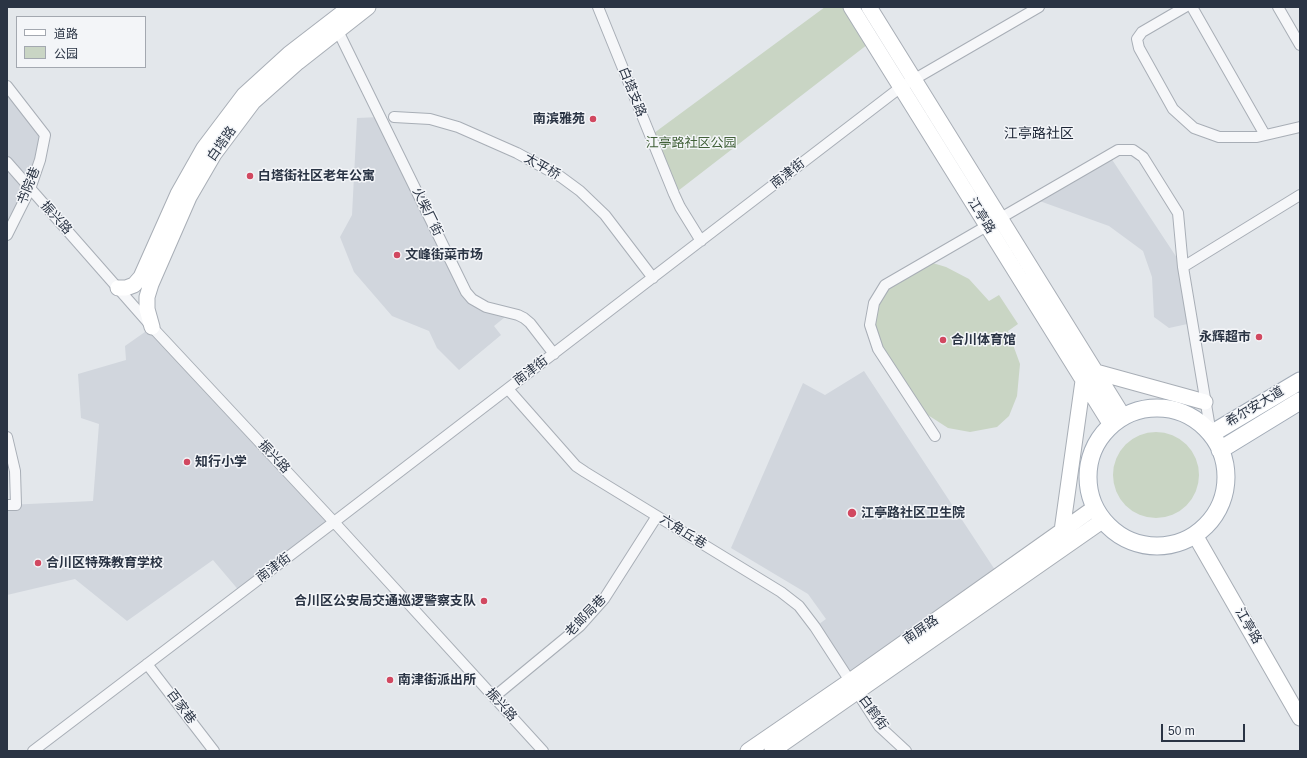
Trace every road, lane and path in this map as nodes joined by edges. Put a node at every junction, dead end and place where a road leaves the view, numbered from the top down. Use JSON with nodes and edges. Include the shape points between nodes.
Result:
{"nodes":[{"id":1,"x":350,"y":7,"type":"edge"},
{"id":2,"x":368,"y":7,"type":"edge"},
{"id":3,"x":598,"y":7,"type":"edge"},
{"id":4,"x":851,"y":7,"type":"edge"},
{"id":5,"x":869,"y":7,"type":"edge"},
{"id":6,"x":1039,"y":7,"type":"edge"},
{"id":7,"x":1185,"y":7,"type":"edge"},
{"id":8,"x":1192,"y":7,"type":"edge"},
{"id":9,"x":1278,"y":7,"type":"edge"},
{"id":10,"x":338,"y":31,"type":"junction"},
{"id":11,"x":1300,"y":45,"type":"edge"},
{"id":12,"x":914,"y":79,"type":"junction"},
{"id":13,"x":7,"y":86,"type":"edge"},
{"id":14,"x":901,"y":87,"type":"junction"},
{"id":15,"x":394,"y":117,"type":"dead end"},
{"id":16,"x":1300,"y":127,"type":"edge"},
{"id":17,"x":1265,"y":135,"type":"junction"},
{"id":18,"x":7,"y":162,"type":"edge"},
{"id":19,"x":30,"y":189,"type":"junction"},
{"id":20,"x":1300,"y":195,"type":"edge"},
{"id":21,"x":1001,"y":218,"type":"junction"},
{"id":22,"x":987,"y":226,"type":"junction"},
{"id":23,"x":7,"y":234,"type":"edge"},
{"id":24,"x":701,"y":241,"type":"junction"},
{"id":25,"x":1183,"y":267,"type":"junction"},
{"id":26,"x":653,"y":278,"type":"junction"},
{"id":27,"x":118,"y":288,"type":"junction"},
{"id":28,"x":152,"y":327,"type":"junction"},
{"id":29,"x":554,"y":354,"type":"junction"},
{"id":30,"x":1096,"y":372,"type":"junction"},
{"id":31,"x":1300,"y":380,"type":"edge"},
{"id":32,"x":1083,"y":381,"type":"junction"},
{"id":33,"x":508,"y":388,"type":"junction"},
{"id":34,"x":1205,"y":402,"type":"junction"},
{"id":35,"x":1300,"y":402,"type":"edge"},
{"id":36,"x":1117,"y":420,"type":"junction"},
{"id":37,"x":1211,"y":434,"type":"junction"},
{"id":38,"x":935,"y":436,"type":"dead end"},
{"id":39,"x":7,"y":437,"type":"edge"},
{"id":40,"x":1220,"y":450,"type":"junction"},
{"id":41,"x":7,"y":505,"type":"edge"},
{"id":42,"x":1098,"y":514,"type":"junction"},
{"id":43,"x":657,"y":516,"type":"junction"},
{"id":44,"x":334,"y":522,"type":"junction"},
{"id":45,"x":1062,"y":531,"type":"junction"},
{"id":46,"x":1195,"y":535,"type":"junction"},
{"id":47,"x":148,"y":664,"type":"junction"},
{"id":48,"x":853,"y":686,"type":"junction"},
{"id":49,"x":494,"y":696,"type":"junction"},
{"id":50,"x":1300,"y":718,"type":"edge"},
{"id":51,"x":33,"y":751,"type":"edge"},
{"id":52,"x":214,"y":751,"type":"edge"},
{"id":53,"x":542,"y":751,"type":"edge"},
{"id":54,"x":748,"y":751,"type":"edge"},
{"id":55,"x":772,"y":751,"type":"edge"},
{"id":56,"x":906,"y":751,"type":"edge"}],
"edges":[{"from":1,"to":27,"type":"street","name":"白塔路","via":[[289,54],[244,95],[200,155],[178,194],[141,278],[134,285]]},
{"from":2,"to":10,"type":"street","name":"白塔路"},
{"from":3,"to":24,"type":"street","name":"白塔支路","via":[[674,194]]},
{"from":4,"to":14,"type":"street","name":"江亭路"},
{"from":5,"to":12,"type":"street","name":"江亭路"},
{"from":6,"to":12,"type":"street","name":"南津街"},
{"from":7,"to":17,"type":"street","via":[[1142,32],[1137,39],[1139,48],[1173,109],[1194,128],[1219,137]]},
{"from":8,"to":17,"type":"street"},
{"from":9,"to":11,"type":"street"},
{"from":10,"to":28,"type":"street","name":"白塔路","via":[[253,102],[214,154],[189,197],[151,284],[147,309]]},
{"from":10,"to":29,"type":"street","name":"火柴厂街","via":[[466,292],[486,307],[524,318]]},
{"from":12,"to":14,"type":"street","name":"南津街"},
{"from":12,"to":21,"type":"street","name":"江亭路"},
{"from":13,"to":19,"type":"street","name":"书院巷","via":[[44,135],[40,160]]},
{"from":14,"to":22,"type":"street","name":"江亭路"},
{"from":14,"to":24,"type":"street","name":"南津街"},
{"from":15,"to":26,"type":"street","name":"太平桥","via":[[430,119],[458,127],[517,153],[561,177],[605,215]]},
{"from":16,"to":17,"type":"street"},
{"from":18,"to":19,"type":"street","name":"振兴路"},
{"from":19,"to":23,"type":"street","name":"书院巷"},
{"from":19,"to":27,"type":"street","name":"振兴路"},
{"from":20,"to":25,"type":"street"},
{"from":21,"to":22,"type":"street"},
{"from":21,"to":25,"type":"street","via":[[1118,150],[1133,150],[1143,157],[1178,213]]},
{"from":21,"to":30,"type":"street","name":"江亭路"},
{"from":22,"to":32,"type":"street","name":"江亭路"},
{"from":22,"to":38,"type":"street","via":[[885,284],[874,303],[870,325],[878,349]]},
{"from":24,"to":26,"type":"street","name":"南津街"},
{"from":25,"to":34,"type":"street"},
{"from":26,"to":29,"type":"street","name":"南津街"},
{"from":27,"to":28,"type":"street","name":"振兴路"},
{"from":28,"to":44,"type":"street","name":"振兴路"},
{"from":29,"to":33,"type":"street","name":"南津街"},
{"from":30,"to":34,"type":"street"},
{"from":30,"to":36,"type":"street","name":"江亭路"},
{"from":31,"to":37,"type":"main road","name":"希尔安大道"},
{"from":32,"to":36,"type":"street","name":"江亭路"},
{"from":32,"to":45,"type":"street"},
{"from":33,"to":43,"type":"street","name":"六角丘巷","via":[[576,466]]},
{"from":33,"to":44,"type":"street","name":"南津街"},
{"from":34,"to":37,"type":"street"},
{"from":35,"to":40,"type":"main road","name":"希尔安大道"},
{"from":36,"to":37,"type":"main road","via":[[1136,412],[1156,408],[1176,411],[1195,420]]},
{"from":36,"to":42,"type":"main road","via":[[1102,436],[1092,455],[1088,477],[1089,496]]},
{"from":37,"to":40,"type":"main road"},
{"from":39,"to":41,"type":"street","via":[[15,471],[16,505]]},
{"from":40,"to":46,"type":"main road","via":[[1226,477],[1224,494],[1218,510],[1208,524]]},
{"from":42,"to":45,"type":"street","name":"南屏路"},
{"from":42,"to":46,"type":"main road","via":[[1112,530],[1127,540],[1144,545],[1162,546],[1179,543]]},
{"from":42,"to":48,"type":"street","name":"南屏路"},
{"from":43,"to":48,"type":"street","name":"六角丘巷","via":[[799,606],[815,626]]},
{"from":43,"to":49,"type":"street","name":"老邮局巷","via":[[604,599],[580,626]]},
{"from":44,"to":47,"type":"street","name":"南津街"},
{"from":44,"to":49,"type":"street","name":"振兴路"},
{"from":45,"to":48,"type":"street","name":"南屏路"},
{"from":46,"to":50,"type":"street","name":"江亭路"},
{"from":47,"to":51,"type":"street","name":"南津街"},
{"from":47,"to":52,"type":"street","name":"百家巷"},
{"from":48,"to":54,"type":"street","name":"南屏路"},
{"from":48,"to":55,"type":"street","name":"南屏路"},
{"from":48,"to":56,"type":"street","name":"白鹤街","via":[[879,726]]},
{"from":49,"to":53,"type":"street","name":"振兴路"}]}
